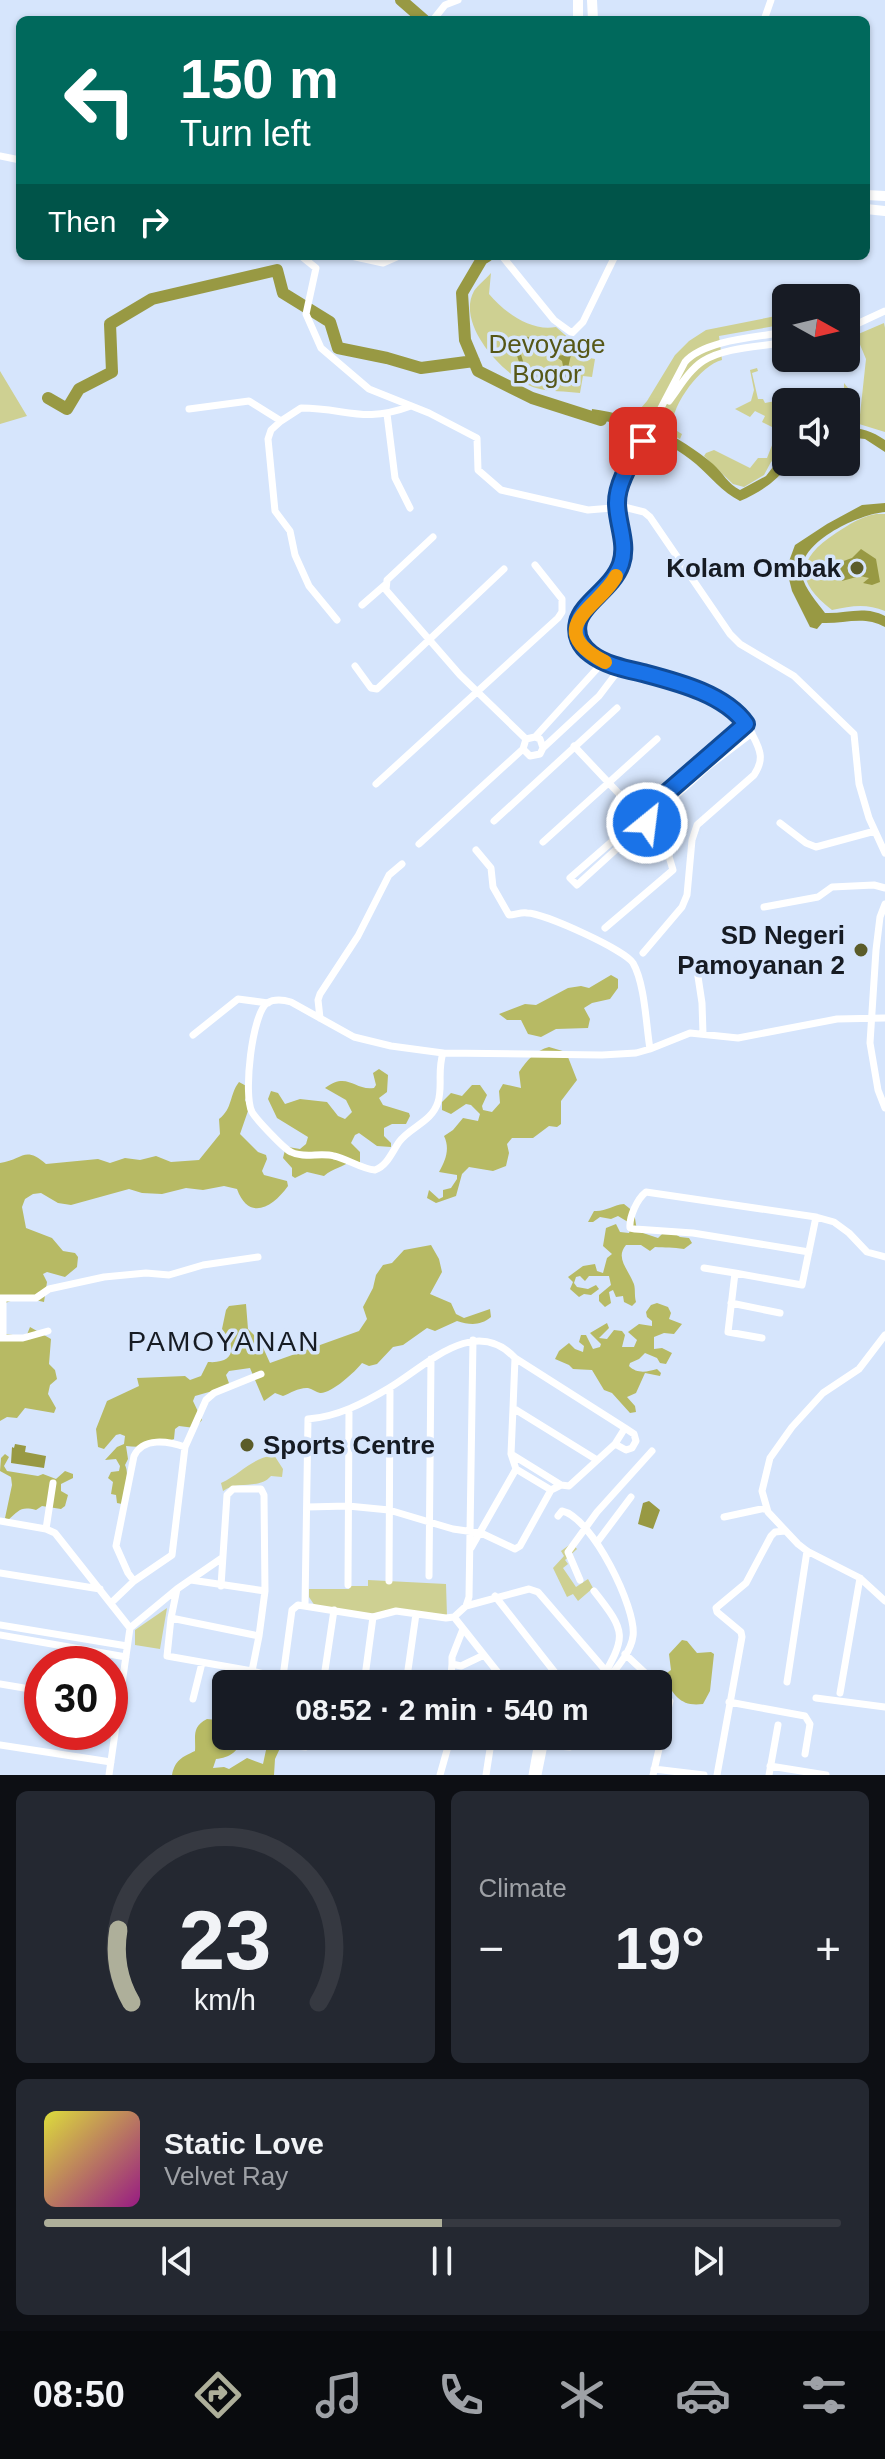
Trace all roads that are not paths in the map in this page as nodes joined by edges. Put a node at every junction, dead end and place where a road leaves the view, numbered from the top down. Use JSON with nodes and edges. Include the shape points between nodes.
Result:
{"nodes":[{"id":1,"x":458,"y":0,"type":"edge"},
{"id":2,"x":436,"y":16,"type":"edge"},
{"id":3,"x":306,"y":260,"type":"edge"},
{"id":4,"x":369,"y":260,"type":"edge"},
{"id":5,"x":390,"y":260,"type":"edge"},
{"id":6,"x":506,"y":260,"type":"edge"},
{"id":7,"x":613,"y":260,"type":"edge"},
{"id":8,"x":885,"y":311,"type":"edge"},
{"id":9,"x":860,"y":321,"type":"edge"},
{"id":10,"x":772,"y":335,"type":"edge"},
{"id":11,"x":772,"y":344,"type":"edge"},
{"id":12,"x":665,"y":403,"type":"junction"},
{"id":13,"x":411,"y":406,"type":"junction"},
{"id":14,"x":189,"y":409,"type":"dead end"},
{"id":15,"x":387,"y":414,"type":"junction"},
{"id":16,"x":281,"y":421,"type":"junction"},
{"id":17,"x":617,"y":507,"type":"junction"},
{"id":18,"x":410,"y":508,"type":"dead end"},
{"id":19,"x":433,"y":537,"type":"dead end"},
{"id":20,"x":535,"y":565,"type":"dead end"},
{"id":21,"x":504,"y":569,"type":"dead end"},
{"id":22,"x":385,"y":585,"type":"junction"},
{"id":23,"x":362,"y":605,"type":"dead end"},
{"id":24,"x":337,"y":620,"type":"dead end"},
{"id":25,"x":430,"y":640,"type":"junction"},
{"id":26,"x":604,"y":661,"type":"junction"},
{"id":27,"x":355,"y":666,"type":"dead end"},
{"id":28,"x":621,"y":667,"type":"junction"},
{"id":29,"x":477,"y":692,"type":"junction"},
{"id":30,"x":617,"y":708,"type":"dead end"},
{"id":31,"x":746,"y":724,"type":"junction"},
{"id":32,"x":752,"y":733,"type":"junction"},
{"id":33,"x":535,"y":737,"type":"junction"},
{"id":34,"x":526,"y":739,"type":"junction"},
{"id":35,"x":657,"y":739,"type":"dead end"},
{"id":36,"x":722,"y":743,"type":"junction"},
{"id":37,"x":574,"y":746,"type":"junction"},
{"id":38,"x":543,"y":748,"type":"junction"},
{"id":39,"x":523,"y":749,"type":"junction"},
{"id":40,"x":729,"y":750,"type":"junction"},
{"id":41,"x":695,"y":773,"type":"junction"},
{"id":42,"x":608,"y":782,"type":"junction"},
{"id":43,"x":376,"y":784,"type":"dead end"},
{"id":44,"x":644,"y":819,"type":"junction"},
{"id":45,"x":494,"y":821,"type":"dead end"},
{"id":46,"x":780,"y":823,"type":"dead end"},
{"id":47,"x":875,"y":831,"type":"junction"},
{"id":48,"x":543,"y":842,"type":"dead end"},
{"id":49,"x":419,"y":844,"type":"dead end"},
{"id":50,"x":476,"y":850,"type":"dead end"},
{"id":51,"x":885,"y":853,"type":"edge"},
{"id":52,"x":599,"y":857,"type":"dead end"},
{"id":53,"x":402,"y":864,"type":"dead end"},
{"id":54,"x":885,"y":888,"type":"edge"},
{"id":55,"x":885,"y":904,"type":"edge"},
{"id":56,"x":764,"y":907,"type":"dead end"},
{"id":57,"x":605,"y":928,"type":"dead end"},
{"id":58,"x":643,"y":953,"type":"dead end"},
{"id":59,"x":697,"y":970,"type":"dead end"},
{"id":60,"x":874,"y":980,"type":"junction"},
{"id":61,"x":885,"y":980,"type":"edge"},
{"id":62,"x":268,"y":1003,"type":"junction"},
{"id":63,"x":320,"y":1018,"type":"junction"},
{"id":64,"x":871,"y":1018,"type":"junction"},
{"id":65,"x":885,"y":1018,"type":"edge"},
{"id":66,"x":703,"y":1034,"type":"junction"},
{"id":67,"x":193,"y":1035,"type":"dead end"},
{"id":68,"x":650,"y":1049,"type":"junction"},
{"id":69,"x":443,"y":1053,"type":"junction"},
{"id":70,"x":885,"y":1108,"type":"edge"},
{"id":71,"x":816,"y":1217,"type":"junction"},
{"id":72,"x":809,"y":1252,"type":"junction"},
{"id":73,"x":258,"y":1257,"type":"dead end"},
{"id":74,"x":885,"y":1257,"type":"edge"},
{"id":75,"x":704,"y":1268,"type":"dead end"},
{"id":76,"x":735,"y":1273,"type":"junction"},
{"id":77,"x":1,"y":1298,"type":"edge"},
{"id":78,"x":731,"y":1303,"type":"junction"},
{"id":79,"x":780,"y":1313,"type":"dead end"},
{"id":80,"x":48,"y":1331,"type":"dead end"},
{"id":81,"x":885,"y":1335,"type":"edge"},
{"id":82,"x":2,"y":1338,"type":"edge"},
{"id":83,"x":762,"y":1338,"type":"dead end"},
{"id":84,"x":473,"y":1340,"type":"junction"},
{"id":85,"x":515,"y":1358,"type":"junction"},
{"id":86,"x":431,"y":1359,"type":"junction"},
{"id":87,"x":261,"y":1374,"type":"dead end"},
{"id":88,"x":390,"y":1388,"type":"junction"},
{"id":89,"x":513,"y":1408,"type":"junction"},
{"id":90,"x":349,"y":1409,"type":"junction"},
{"id":91,"x":625,"y":1428,"type":"junction"},
{"id":92,"x":615,"y":1444,"type":"junction"},
{"id":93,"x":185,"y":1447,"type":"junction"},
{"id":94,"x":652,"y":1451,"type":"dead end"},
{"id":95,"x":511,"y":1454,"type":"junction"},
{"id":96,"x":597,"y":1460,"type":"junction"},
{"id":97,"x":516,"y":1469,"type":"junction"},
{"id":98,"x":53,"y":1483,"type":"dead end"},
{"id":99,"x":561,"y":1485,"type":"junction"},
{"id":100,"x":551,"y":1490,"type":"junction"},
{"id":101,"x":631,"y":1497,"type":"dead end"},
{"id":102,"x":348,"y":1506,"type":"junction"},
{"id":103,"x":307,"y":1507,"type":"junction"},
{"id":104,"x":766,"y":1508,"type":"junction"},
{"id":105,"x":389,"y":1510,"type":"junction"},
{"id":106,"x":558,"y":1516,"type":"dead end"},
{"id":107,"x":724,"y":1517,"type":"dead end"},
{"id":108,"x":0,"y":1521,"type":"edge"},
{"id":109,"x":430,"y":1522,"type":"junction"},
{"id":110,"x":586,"y":1528,"type":"junction"},
{"id":111,"x":46,"y":1529,"type":"junction"},
{"id":112,"x":785,"y":1531,"type":"junction"},
{"id":113,"x":470,"y":1532,"type":"junction"},
{"id":114,"x":481,"y":1533,"type":"junction"},
{"id":115,"x":598,"y":1541,"type":"junction"},
{"id":116,"x":469,"y":1550,"type":"junction"},
{"id":117,"x":807,"y":1551,"type":"junction"},
{"id":118,"x":222,"y":1558,"type":"junction"},
{"id":119,"x":0,"y":1573,"type":"edge"},
{"id":120,"x":429,"y":1576,"type":"dead end"},
{"id":121,"x":860,"y":1578,"type":"junction"},
{"id":122,"x":191,"y":1580,"type":"junction"},
{"id":123,"x":580,"y":1580,"type":"dead end"},
{"id":124,"x":134,"y":1581,"type":"junction"},
{"id":125,"x":389,"y":1581,"type":"dead end"},
{"id":126,"x":348,"y":1585,"type":"dead end"},
{"id":127,"x":221,"y":1586,"type":"junction"},
{"id":128,"x":100,"y":1589,"type":"junction"},
{"id":129,"x":177,"y":1589,"type":"junction"},
{"id":130,"x":265,"y":1591,"type":"junction"},
{"id":131,"x":594,"y":1591,"type":"dead end"},
{"id":132,"x":495,"y":1596,"type":"junction"},
{"id":133,"x":885,"y":1601,"type":"edge"},
{"id":134,"x":111,"y":1603,"type":"junction"},
{"id":135,"x":305,"y":1605,"type":"junction"},
{"id":136,"x":466,"y":1606,"type":"junction"},
{"id":137,"x":334,"y":1610,"type":"junction"},
{"id":138,"x":416,"y":1614,"type":"junction"},
{"id":139,"x":373,"y":1617,"type":"junction"},
{"id":140,"x":454,"y":1617,"type":"junction"},
{"id":141,"x":171,"y":1618,"type":"junction"},
{"id":142,"x":0,"y":1625,"type":"edge"},
{"id":143,"x":130,"y":1628,"type":"junction"},
{"id":144,"x":463,"y":1629,"type":"junction"},
{"id":145,"x":37,"y":1632,"type":"junction"},
{"id":146,"x":0,"y":1635,"type":"edge"},
{"id":147,"x":259,"y":1636,"type":"junction"},
{"id":148,"x":36,"y":1642,"type":"junction"},
{"id":149,"x":60,"y":1646,"type":"edge"},
{"id":150,"x":127,"y":1646,"type":"joint"},
{"id":151,"x":625,"y":1654,"type":"junction"},
{"id":152,"x":484,"y":1655,"type":"junction"},
{"id":153,"x":202,"y":1663,"type":"junction"},
{"id":154,"x":452,"y":1664,"type":"junction"},
{"id":155,"x":236,"y":1670,"type":"edge"},
{"id":156,"x":252,"y":1670,"type":"edge"},
{"id":157,"x":282,"y":1670,"type":"edge"},
{"id":158,"x":325,"y":1670,"type":"edge"},
{"id":159,"x":366,"y":1670,"type":"edge"},
{"id":160,"x":408,"y":1670,"type":"edge"},
{"id":161,"x":452,"y":1670,"type":"edge"},
{"id":162,"x":495,"y":1670,"type":"edge"},
{"id":163,"x":553,"y":1670,"type":"edge"},
{"id":164,"x":605,"y":1670,"type":"edge"},
{"id":165,"x":606,"y":1670,"type":"edge"},
{"id":166,"x":613,"y":1670,"type":"edge"},
{"id":167,"x":643,"y":1670,"type":"edge"},
{"id":168,"x":787,"y":1682,"type":"dead end"},
{"id":169,"x":0,"y":1684,"type":"edge"},
{"id":170,"x":24,"y":1688,"type":"edge"},
{"id":171,"x":840,"y":1693,"type":"dead end"},
{"id":172,"x":816,"y":1698,"type":"dead end"},
{"id":173,"x":193,"y":1699,"type":"dead end"},
{"id":174,"x":729,"y":1702,"type":"junction"},
{"id":175,"x":885,"y":1707,"type":"edge"},
{"id":176,"x":778,"y":1725,"type":"dead end"},
{"id":177,"x":0,"y":1745,"type":"edge"},
{"id":178,"x":113,"y":1750,"type":"edge"},
{"id":179,"x":447,"y":1750,"type":"edge"},
{"id":180,"x":490,"y":1750,"type":"edge"},
{"id":181,"x":536,"y":1750,"type":"edge"},
{"id":182,"x":543,"y":1750,"type":"edge"},
{"id":183,"x":658,"y":1750,"type":"edge"},
{"id":184,"x":805,"y":1754,"type":"dead end"},
{"id":185,"x":111,"y":1762,"type":"junction"},
{"id":186,"x":770,"y":1770,"type":"edge"},
{"id":187,"x":653,"y":1772,"type":"edge"},
{"id":188,"x":109,"y":1775,"type":"edge"},
{"id":189,"x":440,"y":1775,"type":"edge"},
{"id":190,"x":486,"y":1775,"type":"edge"},
{"id":191,"x":532,"y":1775,"type":"edge"},
{"id":192,"x":538,"y":1775,"type":"edge"},
{"id":193,"x":704,"y":1775,"type":"edge"},
{"id":194,"x":717,"y":1775,"type":"edge"},
{"id":195,"x":826,"y":1775,"type":"edge"}],
"edges":[{"from":1,"to":2,"type":"street"},
{"from":3,"to":13,"type":"street","via":[[316,268],[306,312],[321,348],[369,389]]},
{"from":4,"to":5,"type":"street"},
{"from":6,"to":7,"type":"street","via":[[554,320],[572,333],[583,322]]},
{"from":8,"to":9,"type":"street"},
{"from":10,"to":12,"type":"street","via":[[691,355]]},
{"from":11,"to":12,"type":"street","via":[[707,359]]},
{"from":12,"to":17,"type":"street","via":[[621,482]]},
{"from":13,"to":15,"type":"street"},
{"from":13,"to":17,"type":"street","via":[[477,438],[478,470],[497,488],[591,511]]},
{"from":14,"to":16,"type":"street","via":[[247,401]]},
{"from":15,"to":16,"type":"street","via":[[301,408]]},
{"from":15,"to":18,"type":"street","via":[[395,478]]},
{"from":16,"to":24,"type":"street","via":[[268,439],[272,504],[290,531],[309,586]]},
{"from":17,"to":26,"type":"street","via":[[622,561],[612,583],[584,609],[578,622],[582,646]]},
{"from":17,"to":47,"type":"street","via":[[650,517],[730,634],[794,676],[852,731],[859,784]]},
{"from":19,"to":22,"type":"street"},
{"from":20,"to":29,"type":"street","via":[[559,593],[562,612]]},
{"from":21,"to":25,"type":"street"},
{"from":22,"to":23,"type":"street"},
{"from":22,"to":25,"type":"street"},
{"from":25,"to":27,"type":"street","via":[[377,689]]},
{"from":25,"to":29,"type":"street"},
{"from":26,"to":28,"type":"street"},
{"from":26,"to":33,"type":"street"},
{"from":28,"to":31,"type":"street","via":[[704,694],[731,707]]},
{"from":28,"to":38,"type":"street","via":[[599,696]]},
{"from":29,"to":34,"type":"street"},
{"from":29,"to":43,"type":"street"},
{"from":30,"to":37,"type":"street"},
{"from":31,"to":32,"type":"street"},
{"from":31,"to":36,"type":"street"},
{"from":32,"to":40,"type":"street"},
{"from":32,"to":58,"type":"street","via":[[761,751],[760,766],[697,825],[682,907]]},
{"from":33,"to":34,"type":"street"},
{"from":33,"to":38,"type":"street"},
{"from":34,"to":39,"type":"street"},
{"from":35,"to":42,"type":"street"},
{"from":36,"to":40,"type":"street"},
{"from":36,"to":41,"type":"street"},
{"from":37,"to":42,"type":"street"},
{"from":37,"to":45,"type":"street"},
{"from":38,"to":39,"type":"street","via":[[534,757]]},
{"from":39,"to":49,"type":"street"},
{"from":40,"to":41,"type":"street"},
{"from":41,"to":44,"type":"street"},
{"from":42,"to":44,"type":"street"},
{"from":42,"to":48,"type":"street"},
{"from":44,"to":52,"type":"street"},
{"from":44,"to":57,"type":"street","via":[[665,843],[673,870]]},
{"from":46,"to":47,"type":"street","via":[[816,847]]},
{"from":47,"to":51,"type":"street"},
{"from":50,"to":68,"type":"street","via":[[491,868],[493,887],[509,915],[548,918],[632,962]]},
{"from":53,"to":63,"type":"street","via":[[389,875],[320,994]]},
{"from":54,"to":56,"type":"street","via":[[832,887],[818,897]]},
{"from":55,"to":60,"type":"street"},
{"from":59,"to":66,"type":"street"},
{"from":60,"to":61,"type":"street"},
{"from":60,"to":64,"type":"street"},
{"from":62,"to":63,"type":"street","via":[[291,1002]]},
{"from":62,"to":67,"type":"street","via":[[238,999]]},
{"from":62,"to":69,"type":"street","via":[[248,1068],[251,1109],[291,1153],[328,1154],[369,1170],[382,1167],[401,1139],[436,1108]]},
{"from":63,"to":69,"type":"street","via":[[354,1037]]},
{"from":64,"to":65,"type":"street"},
{"from":64,"to":66,"type":"street","via":[[738,1038]]},
{"from":64,"to":70,"type":"street","via":[[871,1053]]},
{"from":66,"to":68,"type":"street","via":[[690,1033]]},
{"from":68,"to":69,"type":"street","via":[[602,1055]]},
{"from":71,"to":72,"type":"street"},
{"from":71,"to":72,"type":"street","via":[[646,1192],[629,1222],[635,1229]]},
{"from":71,"to":74,"type":"street","via":[[834,1222],[867,1252]]},
{"from":72,"to":76,"type":"street","via":[[802,1285]]},
{"from":73,"to":77,"type":"street","via":[[169,1275],[104,1277],[49,1289],[36,1298]]},
{"from":75,"to":76,"type":"street"},
{"from":76,"to":78,"type":"street"},
{"from":77,"to":82,"type":"street"},
{"from":78,"to":79,"type":"street"},
{"from":78,"to":83,"type":"street","via":[[728,1332]]},
{"from":80,"to":82,"type":"street"},
{"from":81,"to":104,"type":"street","via":[[859,1369],[810,1405],[775,1448],[762,1485]]},
{"from":84,"to":85,"type":"street","via":[[498,1346]]},
{"from":84,"to":86,"type":"street"},
{"from":84,"to":113,"type":"street"},
{"from":85,"to":89,"type":"street"},
{"from":85,"to":91,"type":"street"},
{"from":86,"to":88,"type":"street"},
{"from":86,"to":109,"type":"street"},
{"from":87,"to":93,"type":"street","via":[[208,1396]]},
{"from":88,"to":90,"type":"street"},
{"from":88,"to":105,"type":"street"},
{"from":89,"to":95,"type":"street"},
{"from":89,"to":96,"type":"street"},
{"from":90,"to":102,"type":"street"},
{"from":90,"to":103,"type":"street","via":[[308,1419]]},
{"from":91,"to":92,"type":"street"},
{"from":91,"to":92,"type":"street","via":[[634,1434],[634,1446],[626,1450]]},
{"from":92,"to":96,"type":"street"},
{"from":93,"to":124,"type":"street","via":[[172,1555]]},
{"from":93,"to":124,"type":"street","via":[[148,1442],[134,1456],[116,1546]]},
{"from":94,"to":110,"type":"street"},
{"from":95,"to":97,"type":"street"},
{"from":95,"to":99,"type":"street"},
{"from":96,"to":99,"type":"street","via":[[569,1486]]},
{"from":97,"to":100,"type":"street"},
{"from":97,"to":114,"type":"street"},
{"from":98,"to":111,"type":"street"},
{"from":99,"to":100,"type":"street"},
{"from":100,"to":114,"type":"street","via":[[519,1548]]},
{"from":101,"to":115,"type":"street"},
{"from":102,"to":103,"type":"street"},
{"from":102,"to":105,"type":"street"},
{"from":102,"to":126,"type":"street"},
{"from":103,"to":135,"type":"street"},
{"from":104,"to":107,"type":"street"},
{"from":104,"to":112,"type":"street"},
{"from":105,"to":109,"type":"street"},
{"from":105,"to":125,"type":"street"},
{"from":106,"to":110,"type":"street","via":[[566,1511]]},
{"from":108,"to":111,"type":"street"},
{"from":109,"to":113,"type":"street"},
{"from":109,"to":120,"type":"street"},
{"from":110,"to":115,"type":"street"},
{"from":110,"to":123,"type":"street","via":[[568,1552]]},
{"from":111,"to":128,"type":"street","via":[[60,1538]]},
{"from":112,"to":117,"type":"street"},
{"from":112,"to":174,"type":"street","via":[[771,1536],[746,1583],[716,1608],[742,1637]]},
{"from":113,"to":114,"type":"street"},
{"from":113,"to":116,"type":"street"},
{"from":114,"to":116,"type":"street"},
{"from":115,"to":151,"type":"street","via":[[631,1620],[633,1640]]},
{"from":116,"to":136,"type":"street"},
{"from":117,"to":121,"type":"street"},
{"from":117,"to":168,"type":"street"},
{"from":118,"to":122,"type":"street"},
{"from":118,"to":127,"type":"street"},
{"from":118,"to":130,"type":"street","via":[[227,1495],[233,1489],[261,1489]]},
{"from":119,"to":128,"type":"street"},
{"from":121,"to":133,"type":"street"},
{"from":121,"to":171,"type":"street"},
{"from":122,"to":127,"type":"street"},
{"from":122,"to":129,"type":"street"},
{"from":124,"to":134,"type":"street"},
{"from":127,"to":130,"type":"street"},
{"from":128,"to":134,"type":"street"},
{"from":129,"to":141,"type":"street"},
{"from":129,"to":143,"type":"street"},
{"from":130,"to":147,"type":"street"},
{"from":131,"to":165,"type":"street","via":[[620,1630]]},
{"from":132,"to":136,"type":"street"},
{"from":132,"to":163,"type":"street"},
{"from":132,"to":164,"type":"street","via":[[535,1590]]},
{"from":134,"to":143,"type":"street"},
{"from":135,"to":137,"type":"street"},
{"from":135,"to":157,"type":"street","via":[[292,1610]]},
{"from":136,"to":140,"type":"street"},
{"from":137,"to":139,"type":"street"},
{"from":137,"to":158,"type":"street"},
{"from":138,"to":139,"type":"street","via":[[396,1611]]},
{"from":138,"to":140,"type":"street"},
{"from":138,"to":160,"type":"street"},
{"from":139,"to":159,"type":"street"},
{"from":140,"to":144,"type":"street"},
{"from":141,"to":147,"type":"street"},
{"from":141,"to":153,"type":"street","via":[[167,1656]]},
{"from":142,"to":145,"type":"street"},
{"from":143,"to":150,"type":"street"},
{"from":144,"to":152,"type":"street"},
{"from":144,"to":154,"type":"street"},
{"from":145,"to":148,"type":"street"},
{"from":145,"to":150,"type":"street"},
{"from":146,"to":148,"type":"street"},
{"from":147,"to":156,"type":"street"},
{"from":148,"to":149,"type":"street"},
{"from":151,"to":166,"type":"street"},
{"from":151,"to":167,"type":"street"},
{"from":152,"to":154,"type":"street","via":[[461,1666]]},
{"from":152,"to":162,"type":"street"},
{"from":153,"to":155,"type":"street"},
{"from":153,"to":173,"type":"street"},
{"from":154,"to":161,"type":"street"},
{"from":169,"to":170,"type":"street"},
{"from":172,"to":175,"type":"street"},
{"from":174,"to":184,"type":"street","via":[[809,1718]]},
{"from":174,"to":194,"type":"street"},
{"from":176,"to":186,"type":"street"},
{"from":177,"to":185,"type":"street"},
{"from":178,"to":185,"type":"street"},
{"from":179,"to":189,"type":"street"},
{"from":180,"to":190,"type":"street"},
{"from":181,"to":191,"type":"street"},
{"from":182,"to":192,"type":"street"},
{"from":183,"to":187,"type":"street"},
{"from":185,"to":188,"type":"street"},
{"from":186,"to":195,"type":"street"},
{"from":187,"to":193,"type":"street"}]}
